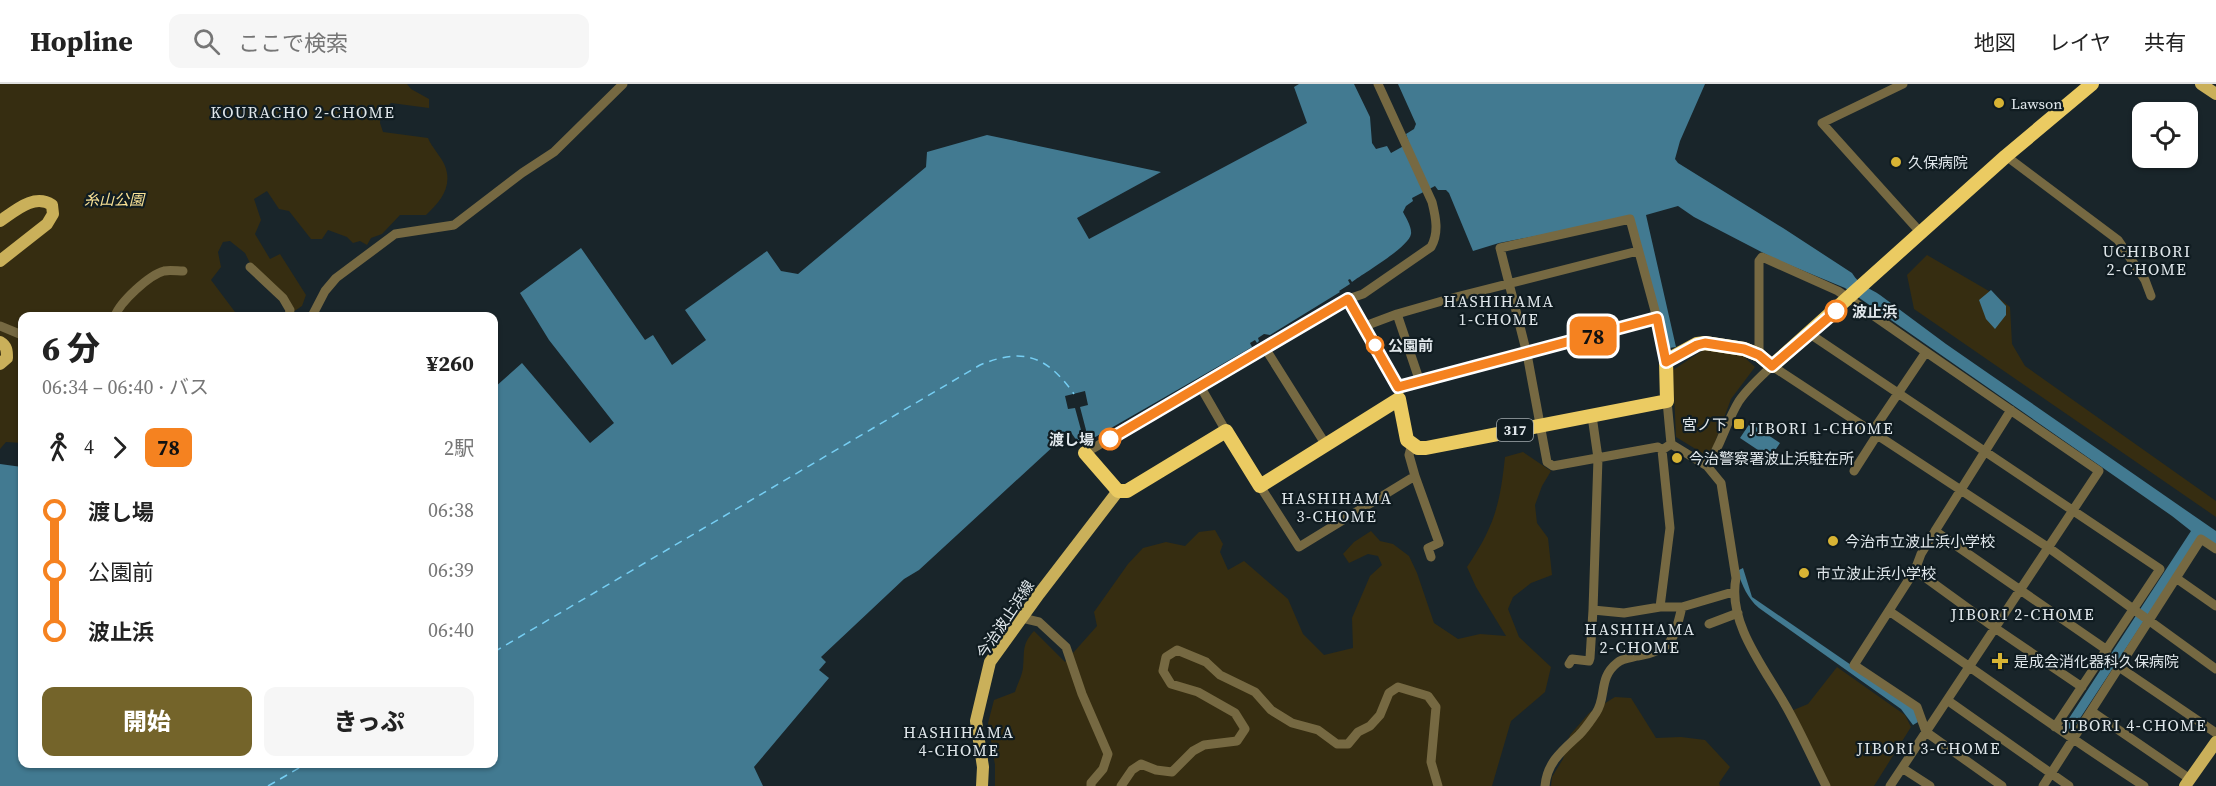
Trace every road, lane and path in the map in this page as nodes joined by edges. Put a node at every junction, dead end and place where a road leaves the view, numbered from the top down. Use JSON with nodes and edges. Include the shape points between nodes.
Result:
{"nodes":[{"id":1,"x":623,"y":84,"type":"edge"},
{"id":2,"x":1378,"y":84,"type":"edge"},
{"id":3,"x":1903,"y":84,"type":"edge"},
{"id":4,"x":2092,"y":84,"type":"edge"},
{"id":5,"x":2201,"y":84,"type":"edge"},
{"id":6,"x":2216,"y":94,"type":"edge"},
{"id":7,"x":2006,"y":156,"type":"junction"},
{"id":8,"x":0,"y":221,"type":"edge"},
{"id":9,"x":1921,"y":233,"type":"junction"},
{"id":10,"x":1638,"y":251,"type":"junction"},
{"id":11,"x":0,"y":261,"type":"edge"},
{"id":12,"x":250,"y":267,"type":"dead end"},
{"id":13,"x":183,"y":271,"type":"dead end"},
{"id":14,"x":1509,"y":283,"type":"junction"},
{"id":15,"x":2151,"y":296,"type":"dead end"},
{"id":16,"x":1850,"y":298,"type":"junction"},
{"id":17,"x":1348,"y":299,"type":"junction"},
{"id":18,"x":116,"y":312,"type":"edge"},
{"id":19,"x":290,"y":312,"type":"edge"},
{"id":20,"x":314,"y":312,"type":"edge"},
{"id":21,"x":1397,"y":314,"type":"junction"},
{"id":22,"x":1657,"y":318,"type":"junction"},
{"id":23,"x":0,"y":326,"type":"edge"},
{"id":24,"x":1365,"y":326,"type":"junction"},
{"id":25,"x":18,"y":333,"type":"edge"},
{"id":26,"x":1810,"y":334,"type":"junction"},
{"id":27,"x":0,"y":342,"type":"edge"},
{"id":28,"x":1265,"y":348,"type":"junction"},
{"id":29,"x":1926,"y":352,"type":"junction"},
{"id":30,"x":1527,"y":354,"type":"junction"},
{"id":31,"x":1759,"y":355,"type":"junction"},
{"id":32,"x":1666,"y":362,"type":"junction"},
{"id":33,"x":0,"y":364,"type":"edge"},
{"id":34,"x":1772,"y":366,"type":"junction"},
{"id":35,"x":1420,"y":382,"type":"junction"},
{"id":36,"x":1200,"y":386,"type":"junction"},
{"id":37,"x":1399,"y":393,"type":"junction"},
{"id":38,"x":1898,"y":393,"type":"junction"},
{"id":39,"x":1667,"y":401,"type":"junction"},
{"id":40,"x":2010,"y":410,"type":"junction"},
{"id":41,"x":1592,"y":416,"type":"junction"},
{"id":42,"x":1541,"y":424,"type":"junction"},
{"id":43,"x":1226,"y":431,"type":"junction"},
{"id":44,"x":1875,"y":434,"type":"junction"},
{"id":45,"x":1412,"y":444,"type":"junction"},
{"id":46,"x":1671,"y":444,"type":"junction"},
{"id":47,"x":1326,"y":445,"type":"junction"},
{"id":48,"x":1662,"y":450,"type":"junction"},
{"id":49,"x":1986,"y":450,"type":"junction"},
{"id":50,"x":1085,"y":453,"type":"joint"},
{"id":51,"x":1598,"y":458,"type":"junction"},
{"id":52,"x":1707,"y":466,"type":"junction"},
{"id":53,"x":1854,"y":471,"type":"dead end"},
{"id":54,"x":1415,"y":476,"type":"junction"},
{"id":55,"x":1260,"y":486,"type":"junction"},
{"id":56,"x":1961,"y":489,"type":"junction"},
{"id":57,"x":1118,"y":491,"type":"junction"},
{"id":58,"x":2073,"y":510,"type":"junction"},
{"id":59,"x":1935,"y":531,"type":"junction"},
{"id":60,"x":2049,"y":548,"type":"junction"},
{"id":61,"x":2216,"y":549,"type":"edge"},
{"id":62,"x":1431,"y":557,"type":"dead end"},
{"id":63,"x":1914,"y":570,"type":"junction"},
{"id":64,"x":2176,"y":578,"type":"junction"},
{"id":65,"x":2021,"y":590,"type":"junction"},
{"id":66,"x":1733,"y":592,"type":"junction"},
{"id":67,"x":2216,"y":606,"type":"edge"},
{"id":68,"x":1660,"y":607,"type":"junction"},
{"id":69,"x":1682,"y":607,"type":"junction"},
{"id":70,"x":1593,"y":610,"type":"junction"},
{"id":71,"x":2133,"y":610,"type":"junction"},
{"id":72,"x":1889,"y":611,"type":"junction"},
{"id":73,"x":1738,"y":613,"type":"junction"},
{"id":74,"x":1022,"y":618,"type":"junction"},
{"id":75,"x":2148,"y":620,"type":"junction"},
{"id":76,"x":1709,"y":624,"type":"dead end"},
{"id":77,"x":1995,"y":628,"type":"junction"},
{"id":78,"x":2107,"y":650,"type":"junction"},
{"id":79,"x":1569,"y":664,"type":"dead end"},
{"id":80,"x":1969,"y":666,"type":"junction"},
{"id":81,"x":2118,"y":667,"type":"junction"},
{"id":82,"x":2216,"y":669,"type":"edge"},
{"id":83,"x":2082,"y":687,"type":"junction"},
{"id":84,"x":1947,"y":700,"type":"junction"},
{"id":85,"x":2091,"y":711,"type":"junction"},
{"id":86,"x":2055,"y":727,"type":"junction"},
{"id":87,"x":1926,"y":732,"type":"junction"},
{"id":88,"x":2072,"y":740,"type":"junction"},
{"id":89,"x":2216,"y":741,"type":"edge"},
{"id":90,"x":1902,"y":768,"type":"junction"},
{"id":91,"x":2051,"y":774,"type":"junction"},
{"id":92,"x":2188,"y":782,"type":"edge"},
{"id":93,"x":982,"y":786,"type":"edge"},
{"id":94,"x":1091,"y":786,"type":"edge"},
{"id":95,"x":1121,"y":786,"type":"edge"},
{"id":96,"x":1438,"y":786,"type":"edge"},
{"id":97,"x":1545,"y":786,"type":"edge"},
{"id":98,"x":1826,"y":786,"type":"edge"},
{"id":99,"x":1890,"y":786,"type":"edge"},
{"id":100,"x":1930,"y":786,"type":"edge"},
{"id":101,"x":2002,"y":786,"type":"edge"},
{"id":102,"x":2043,"y":786,"type":"edge"},
{"id":103,"x":2069,"y":786,"type":"edge"},
{"id":104,"x":2144,"y":786,"type":"edge"}],
"edges":[{"from":1,"to":20,"type":"street","via":[[554,152],[454,225],[395,234],[336,278]]},
{"from":2,"to":17,"type":"street","via":[[1436,215],[1436,239],[1431,247],[1363,294]]},
{"from":3,"to":9,"type":"street","via":[[1822,123]]},
{"from":4,"to":7,"type":"highway"},
{"from":5,"to":6,"type":"main road"},
{"from":7,"to":9,"type":"highway"},
{"from":7,"to":15,"type":"street","via":[[2118,240]]},
{"from":8,"to":11,"type":"main road","via":[[36,200],[52,205],[53,214],[47,224]]},
{"from":9,"to":16,"type":"highway"},
{"from":10,"to":14,"type":"street"},
{"from":10,"to":14,"type":"street","via":[[1630,219],[1500,248]]},
{"from":10,"to":22,"type":"street"},
{"from":12,"to":19,"type":"street","via":[[283,298]]},
{"from":13,"to":18,"type":"street","via":[[163,271],[136,290]]},
{"from":14,"to":21,"type":"street"},
{"from":14,"to":30,"type":"street"},
{"from":16,"to":26,"type":"highway"},
{"from":16,"to":29,"type":"street"},
{"from":16,"to":31,"type":"street","via":[[1762,257]]},
{"from":17,"to":24,"type":"street"},
{"from":17,"to":28,"type":"street"},
{"from":21,"to":24,"type":"street"},
{"from":21,"to":35,"type":"street"},
{"from":22,"to":30,"type":"street"},
{"from":22,"to":32,"type":"street"},
{"from":23,"to":25,"type":"street"},
{"from":24,"to":37,"type":"street"},
{"from":26,"to":34,"type":"highway"},
{"from":26,"to":38,"type":"street"},
{"from":27,"to":33,"type":"main road","via":[[8,351]]},
{"from":28,"to":36,"type":"street"},
{"from":28,"to":47,"type":"street"},
{"from":29,"to":38,"type":"street"},
{"from":29,"to":40,"type":"street"},
{"from":30,"to":35,"type":"street"},
{"from":30,"to":42,"type":"street"},
{"from":31,"to":32,"type":"highway","via":[[1705,343]]},
{"from":31,"to":34,"type":"highway"},
{"from":32,"to":39,"type":"highway"},
{"from":34,"to":44,"type":"street"},
{"from":34,"to":52,"type":"street","via":[[1738,402]]},
{"from":35,"to":37,"type":"street"},
{"from":36,"to":43,"type":"street"},
{"from":36,"to":50,"type":"street"},
{"from":37,"to":45,"type":"highway","via":[[1407,440]]},
{"from":37,"to":47,"type":"highway"},
{"from":38,"to":44,"type":"street"},
{"from":38,"to":49,"type":"street"},
{"from":39,"to":41,"type":"highway","number":"317"},
{"from":39,"to":46,"type":"street"},
{"from":40,"to":49,"type":"street"},
{"from":40,"to":58,"type":"street","via":[[2099,471]]},
{"from":41,"to":42,"type":"highway","number":"317"},
{"from":41,"to":51,"type":"street"},
{"from":42,"to":45,"type":"highway","number":"317","via":[[1426,448]]},
{"from":42,"to":51,"type":"street","via":[[1547,462],[1553,466]]},
{"from":43,"to":55,"type":"highway"},
{"from":43,"to":57,"type":"highway","via":[[1126,490]]},
{"from":44,"to":53,"type":"street"},
{"from":44,"to":56,"type":"street"},
{"from":45,"to":54,"type":"street","via":[[1409,455]]},
{"from":46,"to":48,"type":"street"},
{"from":46,"to":52,"type":"street"},
{"from":47,"to":55,"type":"highway"},
{"from":48,"to":51,"type":"street","via":[[1658,447]]},
{"from":48,"to":68,"type":"street","via":[[1670,528]]},
{"from":49,"to":56,"type":"street"},
{"from":49,"to":58,"type":"street"},
{"from":50,"to":57,"type":"highway"},
{"from":51,"to":70,"type":"street"},
{"from":52,"to":66,"type":"street","via":[[1723,489],[1736,578]]},
{"from":54,"to":55,"type":"street","via":[[1299,547]]},
{"from":54,"to":62,"type":"street","via":[[1439,543],[1428,548]]},
{"from":56,"to":59,"type":"street"},
{"from":56,"to":60,"type":"street"},
{"from":57,"to":74,"type":"main road","name":"今治波止浜線"},
{"from":58,"to":60,"type":"street"},
{"from":58,"to":71,"type":"street","via":[[2160,569]]},
{"from":59,"to":63,"type":"street"},
{"from":59,"to":65,"type":"street"},
{"from":60,"to":65,"type":"street"},
{"from":60,"to":71,"type":"street"},
{"from":61,"to":64,"type":"street","via":[[2201,539]]},
{"from":63,"to":72,"type":"street"},
{"from":63,"to":77,"type":"street"},
{"from":64,"to":67,"type":"street"},
{"from":64,"to":75,"type":"street"},
{"from":65,"to":77,"type":"street"},
{"from":65,"to":78,"type":"street"},
{"from":66,"to":69,"type":"street"},
{"from":66,"to":73,"type":"street"},
{"from":68,"to":69,"type":"street"},
{"from":68,"to":70,"type":"street","via":[[1624,612]]},
{"from":69,"to":97,"type":"street","via":[[1671,642],[1650,654],[1624,659],[1606,675],[1599,709],[1582,733],[1559,753],[1546,774]]},
{"from":70,"to":79,"type":"street","via":[[1589,661],[1572,659]]},
{"from":71,"to":75,"type":"street"},
{"from":71,"to":78,"type":"street"},
{"from":72,"to":80,"type":"street"},
{"from":72,"to":87,"type":"street","via":[[1854,665],[1917,707]]},
{"from":73,"to":76,"type":"street"},
{"from":73,"to":98,"type":"street","via":[[1755,658]]},
{"from":74,"to":93,"type":"main road","name":"今治波止浜線","via":[[990,662],[976,721]]},
{"from":74,"to":94,"type":"street","via":[[1039,622],[1066,647],[1108,754]]},
{"from":75,"to":81,"type":"street"},
{"from":75,"to":82,"type":"street"},
{"from":77,"to":80,"type":"street"},
{"from":77,"to":83,"type":"street"},
{"from":78,"to":83,"type":"street"},
{"from":80,"to":84,"type":"street"},
{"from":80,"to":86,"type":"street"},
{"from":81,"to":85,"type":"street"},
{"from":81,"to":89,"type":"street"},
{"from":83,"to":86,"type":"street"},
{"from":84,"to":87,"type":"street"},
{"from":84,"to":91,"type":"street"},
{"from":85,"to":88,"type":"street"},
{"from":85,"to":92,"type":"street"},
{"from":86,"to":88,"type":"street"},
{"from":87,"to":90,"type":"street"},
{"from":87,"to":101,"type":"street"},
{"from":88,"to":91,"type":"street"},
{"from":88,"to":104,"type":"street"},
{"from":89,"to":92,"type":"main road"},
{"from":90,"to":99,"type":"street"},
{"from":90,"to":100,"type":"street"},
{"from":91,"to":102,"type":"street"},
{"from":91,"to":103,"type":"street"},
{"from":95,"to":96,"type":"street","via":[[1141,764],[1172,772],[1193,751],[1204,745],[1237,741],[1245,729],[1234,713],[1198,692],[1171,684],[1163,671],[1166,657],[1177,650],[1206,662],[1220,675],[1255,692],[1278,715],[1318,730],[1337,744],[1348,744],[1370,726],[1380,715],[1389,693],[1398,687],[1428,696],[1436,707],[1431,762]]}]}
